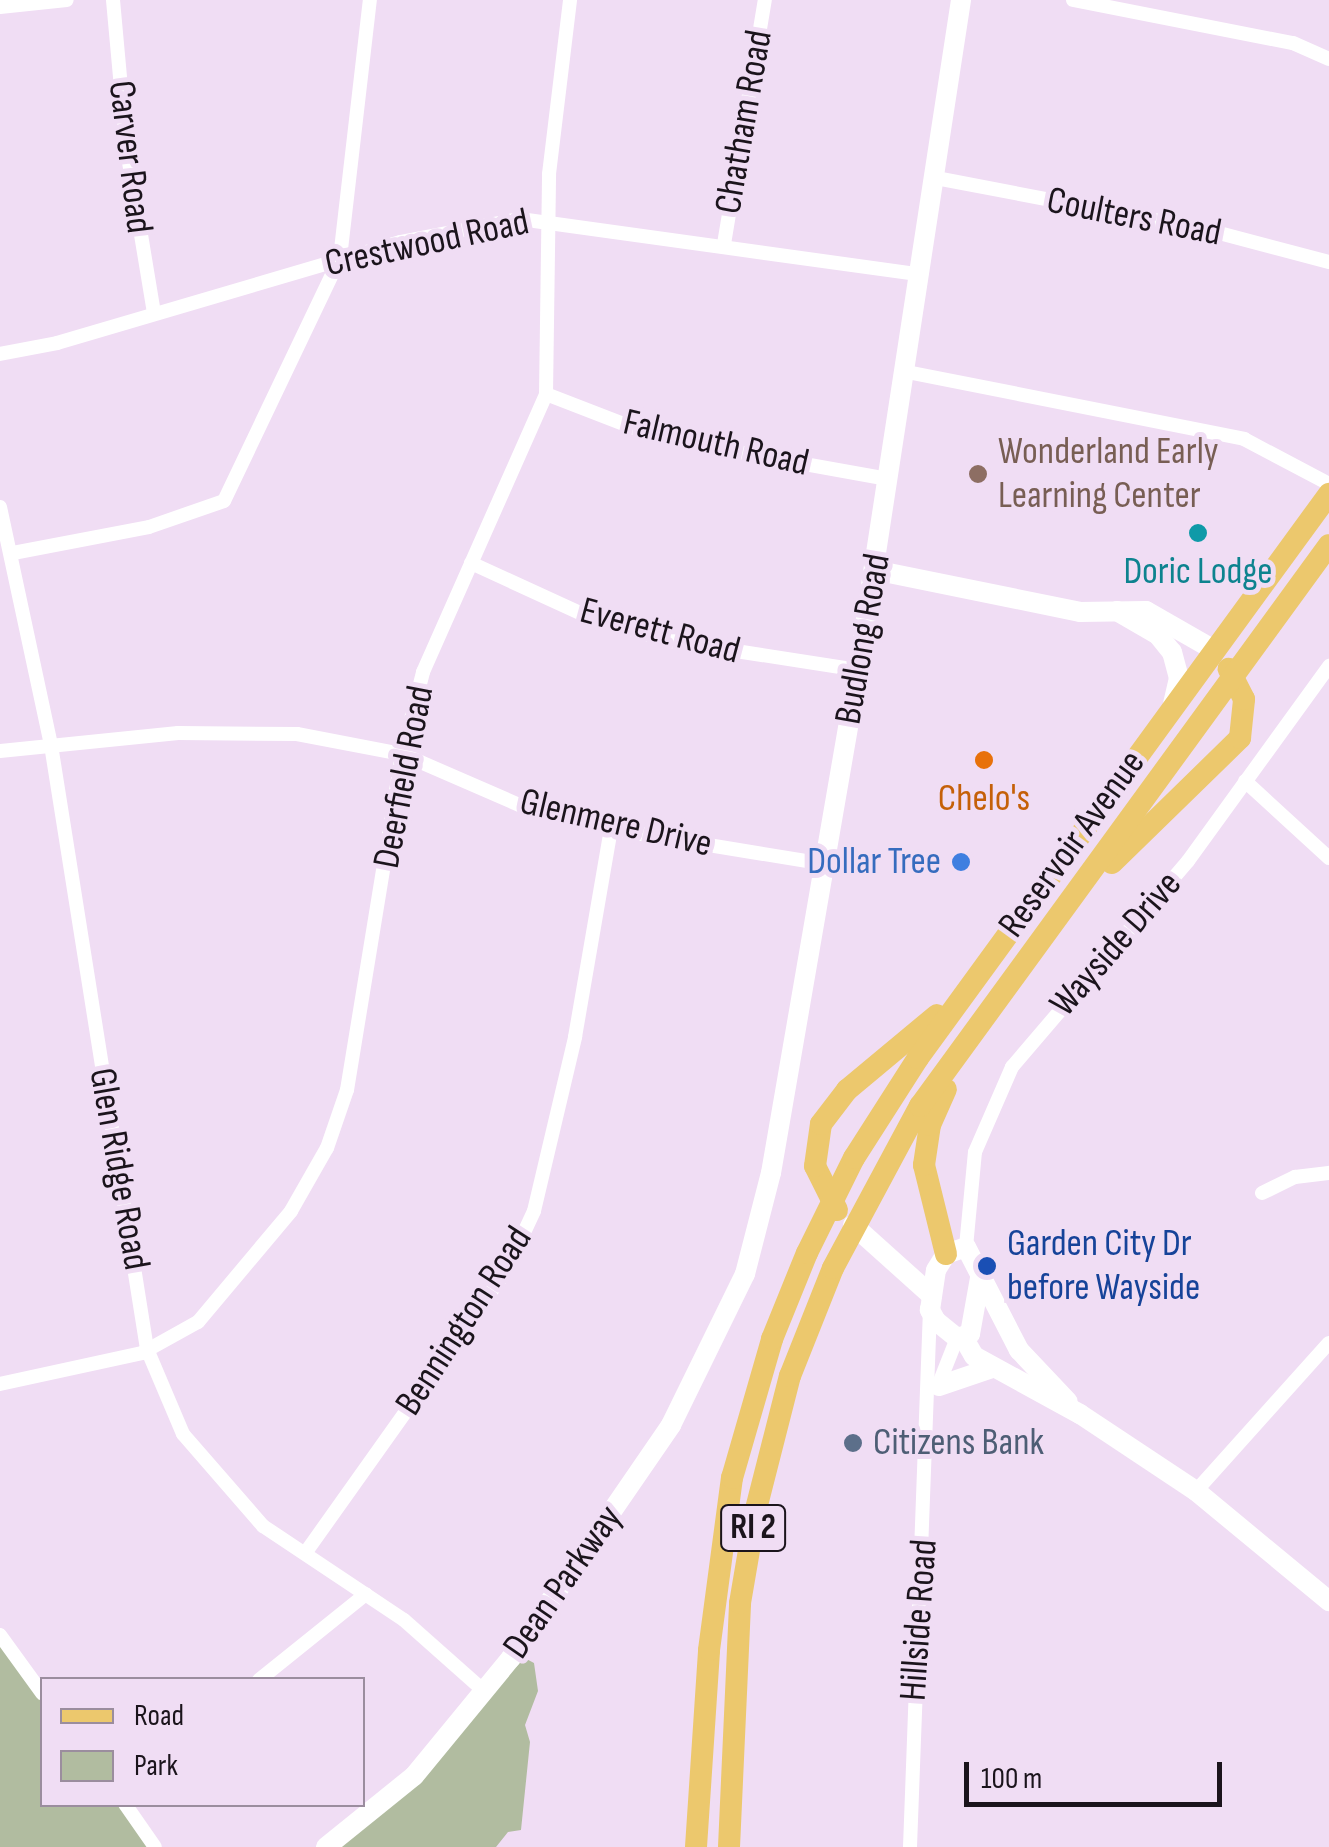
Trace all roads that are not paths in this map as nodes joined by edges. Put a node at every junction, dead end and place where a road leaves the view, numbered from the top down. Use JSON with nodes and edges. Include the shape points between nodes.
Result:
{"nodes":[{"id":1,"x":67,"y":0,"type":"edge"},
{"id":2,"x":113,"y":0,"type":"edge"},
{"id":3,"x":370,"y":0,"type":"edge"},
{"id":4,"x":570,"y":0,"type":"edge"},
{"id":5,"x":765,"y":0,"type":"edge"},
{"id":6,"x":962,"y":0,"type":"edge"},
{"id":7,"x":1073,"y":0,"type":"edge"},
{"id":8,"x":0,"y":7,"type":"edge"},
{"id":9,"x":1329,"y":59,"type":"edge"},
{"id":10,"x":936,"y":178,"type":"junction"},
{"id":11,"x":548,"y":218,"type":"junction"},
{"id":12,"x":724,"y":244,"type":"junction"},
{"id":13,"x":340,"y":258,"type":"junction"},
{"id":14,"x":1329,"y":262,"type":"edge"},
{"id":15,"x":922,"y":274,"type":"junction"},
{"id":16,"x":154,"y":313,"type":"junction"},
{"id":17,"x":0,"y":354,"type":"edge"},
{"id":18,"x":907,"y":372,"type":"junction"},
{"id":19,"x":546,"y":394,"type":"junction"},
{"id":20,"x":889,"y":479,"type":"junction"},
{"id":21,"x":1329,"y":484,"type":"edge"},
{"id":22,"x":1329,"y":494,"type":"edge"},
{"id":23,"x":0,"y":507,"type":"edge"},
{"id":24,"x":1329,"y":545,"type":"edge"},
{"id":25,"x":13,"y":553,"type":"junction"},
{"id":26,"x":471,"y":562,"type":"junction"},
{"id":27,"x":874,"y":570,"type":"junction"},
{"id":28,"x":1111,"y":608,"type":"junction"},
{"id":29,"x":1214,"y":650,"type":"junction"},
{"id":30,"x":1329,"y":666,"type":"edge"},
{"id":31,"x":858,"y":670,"type":"junction"},
{"id":32,"x":1234,"y":676,"type":"junction"},
{"id":33,"x":1173,"y":703,"type":"junction"},
{"id":34,"x":51,"y":745,"type":"junction"},
{"id":35,"x":0,"y":750,"type":"edge"},
{"id":36,"x":402,"y":754,"type":"junction"},
{"id":37,"x":1245,"y":781,"type":"junction"},
{"id":38,"x":612,"y":830,"type":"junction"},
{"id":39,"x":1329,"y":858,"type":"edge"},
{"id":40,"x":824,"y":864,"type":"junction"},
{"id":41,"x":1084,"y":887,"type":"junction"},
{"id":42,"x":966,"y":990,"type":"junction"},
{"id":43,"x":962,"y":1054,"type":"junction"},
{"id":44,"x":1329,"y":1173,"type":"edge"},
{"id":45,"x":1262,"y":1193,"type":"dead end"},
{"id":46,"x":831,"y":1204,"type":"junction"},
{"id":47,"x":854,"y":1225,"type":"junction"},
{"id":48,"x":956,"y":1250,"type":"junction"},
{"id":49,"x":744,"y":1274,"type":"joint"},
{"id":50,"x":980,"y":1278,"type":"junction"},
{"id":51,"x":931,"y":1303,"type":"junction"},
{"id":52,"x":960,"y":1338,"type":"junction"},
{"id":53,"x":1329,"y":1343,"type":"edge"},
{"id":54,"x":147,"y":1350,"type":"junction"},
{"id":55,"x":992,"y":1368,"type":"junction"},
{"id":56,"x":0,"y":1384,"type":"edge"},
{"id":57,"x":934,"y":1389,"type":"junction"},
{"id":58,"x":1080,"y":1414,"type":"junction"},
{"id":59,"x":1196,"y":1491,"type":"junction"},
{"id":60,"x":306,"y":1552,"type":"junction"},
{"id":61,"x":366,"y":1594,"type":"junction"},
{"id":62,"x":1329,"y":1601,"type":"edge"},
{"id":63,"x":0,"y":1635,"type":"edge"},
{"id":64,"x":263,"y":1677,"type":"edge"},
{"id":65,"x":40,"y":1690,"type":"edge"},
{"id":66,"x":484,"y":1691,"type":"junction"},
{"id":67,"x":126,"y":1807,"type":"edge"},
{"id":68,"x":156,"y":1847,"type":"edge"},
{"id":69,"x":326,"y":1847,"type":"edge"},
{"id":70,"x":696,"y":1847,"type":"edge"},
{"id":71,"x":729,"y":1847,"type":"edge"},
{"id":72,"x":910,"y":1847,"type":"edge"}],
"edges":[{"from":1,"to":8,"type":"street"},
{"from":2,"to":16,"type":"street","name":"Carver Road","via":[[126,144]]},
{"from":3,"to":13,"type":"street"},
{"from":4,"to":11,"type":"street","name":"Deerfield Road"},
{"from":5,"to":12,"type":"street","name":"Chatham Road"},
{"from":6,"to":10,"type":"main road","name":"Budlong Road"},
{"from":7,"to":9,"type":"street","via":[[1293,44]]},
{"from":10,"to":14,"type":"street","name":"Coulters Road","via":[[1204,229]]},
{"from":10,"to":15,"type":"main road","name":"Budlong Road"},
{"from":11,"to":12,"type":"street","name":"Crestwood Road"},
{"from":11,"to":13,"type":"street","name":"Crestwood Road","via":[[472,226]]},
{"from":11,"to":19,"type":"street","name":"Deerfield Road"},
{"from":12,"to":15,"type":"street","name":"Crestwood Road"},
{"from":13,"to":16,"type":"street","name":"Crestwood Road"},
{"from":13,"to":25,"type":"street","via":[[224,500],[149,526]]},
{"from":15,"to":18,"type":"main road","name":"Budlong Road"},
{"from":16,"to":17,"type":"street","name":"Crestwood Road"},
{"from":18,"to":20,"type":"main road","name":"Budlong Road"},
{"from":18,"to":21,"type":"street","via":[[1244,439]]},
{"from":19,"to":20,"type":"street","name":"Falmouth Road","via":[[660,438]]},
{"from":19,"to":26,"type":"street","name":"Deerfield Road"},
{"from":20,"to":27,"type":"main road","name":"Budlong Road"},
{"from":22,"to":29,"type":"main road","name":"Reservoir Avenue","number":"RI 2"},
{"from":23,"to":25,"type":"street","name":"Glen Ridge Road"},
{"from":24,"to":32,"type":"main road","name":"Reservoir Avenue","number":"RI 2"},
{"from":25,"to":34,"type":"street","name":"Glen Ridge Road"},
{"from":26,"to":31,"type":"street","name":"Everett Road","via":[[586,616],[665,640]]},
{"from":26,"to":36,"type":"street","name":"Deerfield Road","via":[[423,672]]},
{"from":27,"to":28,"type":"main road","via":[[1080,612]]},
{"from":27,"to":31,"type":"main road","name":"Budlong Road"},
{"from":28,"to":29,"type":"main road","via":[[1160,616]]},
{"from":28,"to":33,"type":"main road","via":[[1166,643],[1178,670]]},
{"from":29,"to":32,"type":"main road"},
{"from":29,"to":33,"type":"main road","name":"Reservoir Avenue","number":"RI 2"},
{"from":30,"to":37,"type":"street","name":"Wayside Drive"},
{"from":31,"to":40,"type":"main road","name":"Budlong Road"},
{"from":32,"to":41,"type":"main road","name":"Reservoir Avenue","number":"RI 2"},
{"from":32,"to":41,"type":"main road","via":[[1244,699],[1240,738]]},
{"from":33,"to":42,"type":"main road","name":"Reservoir Avenue","number":"RI 2"},
{"from":34,"to":35,"type":"street","name":"Glenmere Drive"},
{"from":34,"to":36,"type":"street","name":"Glenmere Drive","via":[[240,731]]},
{"from":34,"to":54,"type":"street","name":"Glen Ridge Road"},
{"from":36,"to":38,"type":"street","name":"Glenmere Drive","via":[[526,808]]},
{"from":36,"to":54,"type":"street","name":"Deerfield Road","via":[[346,1090],[327,1148],[291,1211],[210,1308]]},
{"from":37,"to":39,"type":"street"},
{"from":37,"to":48,"type":"street","name":"Wayside Drive","via":[[1188,861],[1006,1077],[976,1152]]},
{"from":38,"to":40,"type":"street","name":"Glenmere Drive"},
{"from":38,"to":60,"type":"street","name":"Bennington Road","via":[[575,1038],[534,1211],[488,1297]]},
{"from":40,"to":49,"type":"main road","name":"Budlong Road","via":[[771,1173]]},
{"from":41,"to":43,"type":"main road","name":"Reservoir Avenue","number":"RI 2"},
{"from":42,"to":46,"type":"main road","name":"Reservoir Avenue","number":"RI 2","via":[[892,1095]]},
{"from":42,"to":46,"type":"main road","via":[[828,1112],[814,1156]]},
{"from":43,"to":47,"type":"main road","name":"Reservoir Avenue","number":"RI 2","via":[[905,1129]]},
{"from":43,"to":48,"type":"main road","via":[[930,1125],[924,1165]]},
{"from":44,"to":45,"type":"street","via":[[1294,1177]]},
{"from":46,"to":47,"type":"main road"},
{"from":46,"to":70,"type":"main road","number":"RI 2","via":[[772,1339],[732,1478],[709,1650]]},
{"from":47,"to":51,"type":"main road"},
{"from":47,"to":71,"type":"main road","number":"RI 2","via":[[790,1376],[756,1509],[740,1603]]},
{"from":48,"to":50,"type":"main road"},
{"from":48,"to":51,"type":"main road"},
{"from":49,"to":66,"type":"main road","name":"Dean Parkway","via":[[671,1425]]},
{"from":50,"to":52,"type":"main road","via":[[974,1320]]},
{"from":50,"to":58,"type":"main road","via":[[1019,1350]]},
{"from":51,"to":52,"type":"main road"},
{"from":51,"to":57,"type":"street","name":"Hillside Road"},
{"from":52,"to":55,"type":"main road"},
{"from":52,"to":57,"type":"street","name":"Hillside Road"},
{"from":53,"to":59,"type":"street"},
{"from":54,"to":56,"type":"street","name":"Deerfield Road","via":[[67,1374]]},
{"from":54,"to":60,"type":"street","name":"Glen Ridge Road","via":[[183,1434],[211,1472],[263,1526]]},
{"from":55,"to":57,"type":"main road"},
{"from":55,"to":58,"type":"main road"},
{"from":57,"to":72,"type":"street","name":"Hillside Road"},
{"from":58,"to":59,"type":"main road"},
{"from":59,"to":62,"type":"main road"},
{"from":60,"to":61,"type":"street","name":"Glen Ridge Road"},
{"from":61,"to":64,"type":"street"},
{"from":61,"to":66,"type":"street","name":"Glen Ridge Road"},
{"from":63,"to":65,"type":"street"},
{"from":66,"to":69,"type":"main road","name":"Dean Parkway","via":[[414,1776]]},
{"from":67,"to":68,"type":"street"}]}
